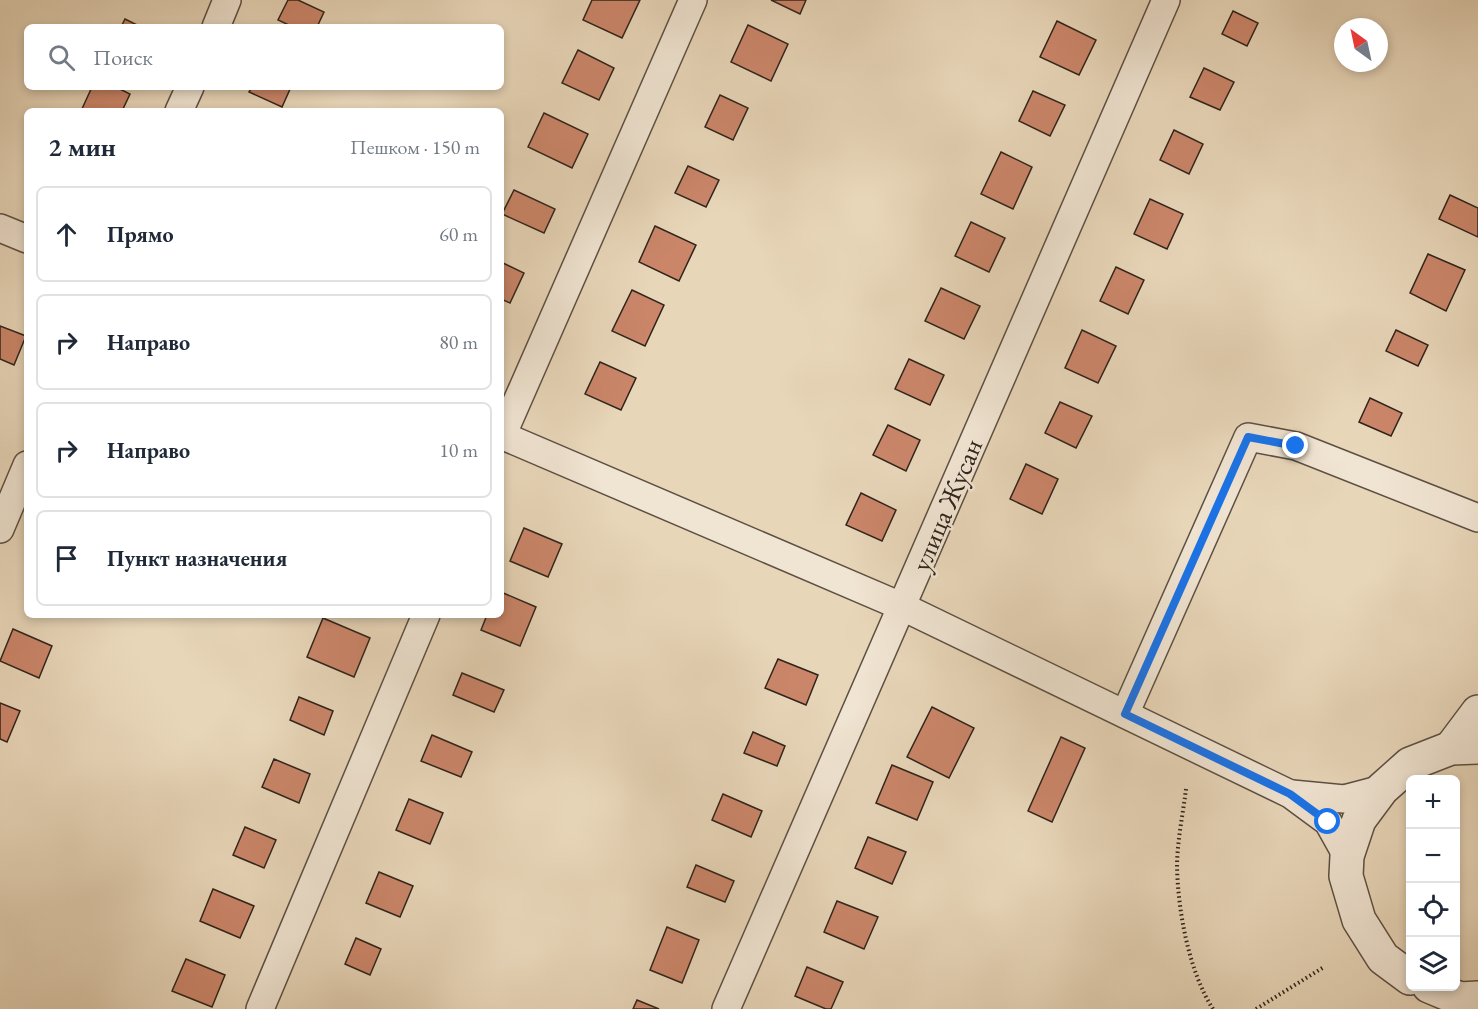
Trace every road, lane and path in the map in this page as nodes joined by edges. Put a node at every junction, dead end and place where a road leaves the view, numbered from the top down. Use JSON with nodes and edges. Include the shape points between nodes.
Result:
{"nodes":[{"id":1,"x":227,"y":0,"type":"edge"},
{"id":2,"x":693,"y":0,"type":"edge"},
{"id":3,"x":1166,"y":0,"type":"edge"},
{"id":4,"x":217,"y":24,"type":"edge"},
{"id":5,"x":189,"y":90,"type":"edge"},
{"id":6,"x":180,"y":108,"type":"edge"},
{"id":7,"x":0,"y":228,"type":"edge"},
{"id":8,"x":24,"y":238,"type":"edge"},
{"id":9,"x":504,"y":429,"type":"edge"},
{"id":10,"x":504,"y":437,"type":"edge"},
{"id":11,"x":24,"y":472,"type":"edge"},
{"id":12,"x":1478,"y":518,"type":"edge"},
{"id":13,"x":0,"y":529,"type":"edge"},
{"id":14,"x":903,"y":607,"type":"junction"},
{"id":15,"x":425,"y":618,"type":"edge"},
{"id":16,"x":1478,"y":712,"type":"edge"},
{"id":17,"x":1125,"y":714,"type":"junction"},
{"id":18,"x":1464,"y":747,"type":"edge"},
{"id":19,"x":1186,"y":789,"type":"dead end"},
{"id":20,"x":1382,"y":789,"type":"junction"},
{"id":21,"x":1290,"y":794,"type":"junction"},
{"id":22,"x":1347,"y":856,"type":"junction"},
{"id":23,"x":1324,"y":967,"type":"dead end"},
{"id":24,"x":1406,"y":975,"type":"edge"},
{"id":25,"x":1420,"y":991,"type":"edge"},
{"id":26,"x":1439,"y":991,"type":"edge"},
{"id":27,"x":1478,"y":998,"type":"edge"},
{"id":28,"x":261,"y":1009,"type":"edge"},
{"id":29,"x":726,"y":1009,"type":"edge"},
{"id":30,"x":1213,"y":1009,"type":"edge"},
{"id":31,"x":1256,"y":1009,"type":"edge"},
{"id":32,"x":1430,"y":1009,"type":"edge"}],
"edges":[{"from":1,"to":4,"type":"street"},
{"from":2,"to":9,"type":"street"},
{"from":3,"to":14,"type":"street","name":"улица Жусан"},
{"from":5,"to":6,"type":"street"},
{"from":7,"to":8,"type":"street"},
{"from":10,"to":14,"type":"street"},
{"from":11,"to":13,"type":"street"},
{"from":12,"to":17,"type":"street","via":[[1296,446],[1248,437]]},
{"from":14,"to":17,"type":"street"},
{"from":14,"to":29,"type":"street","name":"улица Жусан"},
{"from":15,"to":28,"type":"street"},
{"from":16,"to":18,"type":"street"},
{"from":17,"to":21,"type":"street"},
{"from":18,"to":20,"type":"street","via":[[1410,764]]},
{"from":19,"to":30,"type":"path","via":[[1177,867],[1185,938],[1202,992]]},
{"from":20,"to":21,"type":"street","via":[[1344,799]]},
{"from":20,"to":22,"type":"street","via":[[1359,820]]},
{"from":21,"to":22,"type":"street","via":[[1328,822]]},
{"from":22,"to":24,"type":"street","via":[[1346,876],[1359,920],[1383,958]]},
{"from":23,"to":31,"type":"path"},
{"from":25,"to":32,"type":"street"},
{"from":26,"to":27,"type":"street","via":[[1460,999]]}]}
